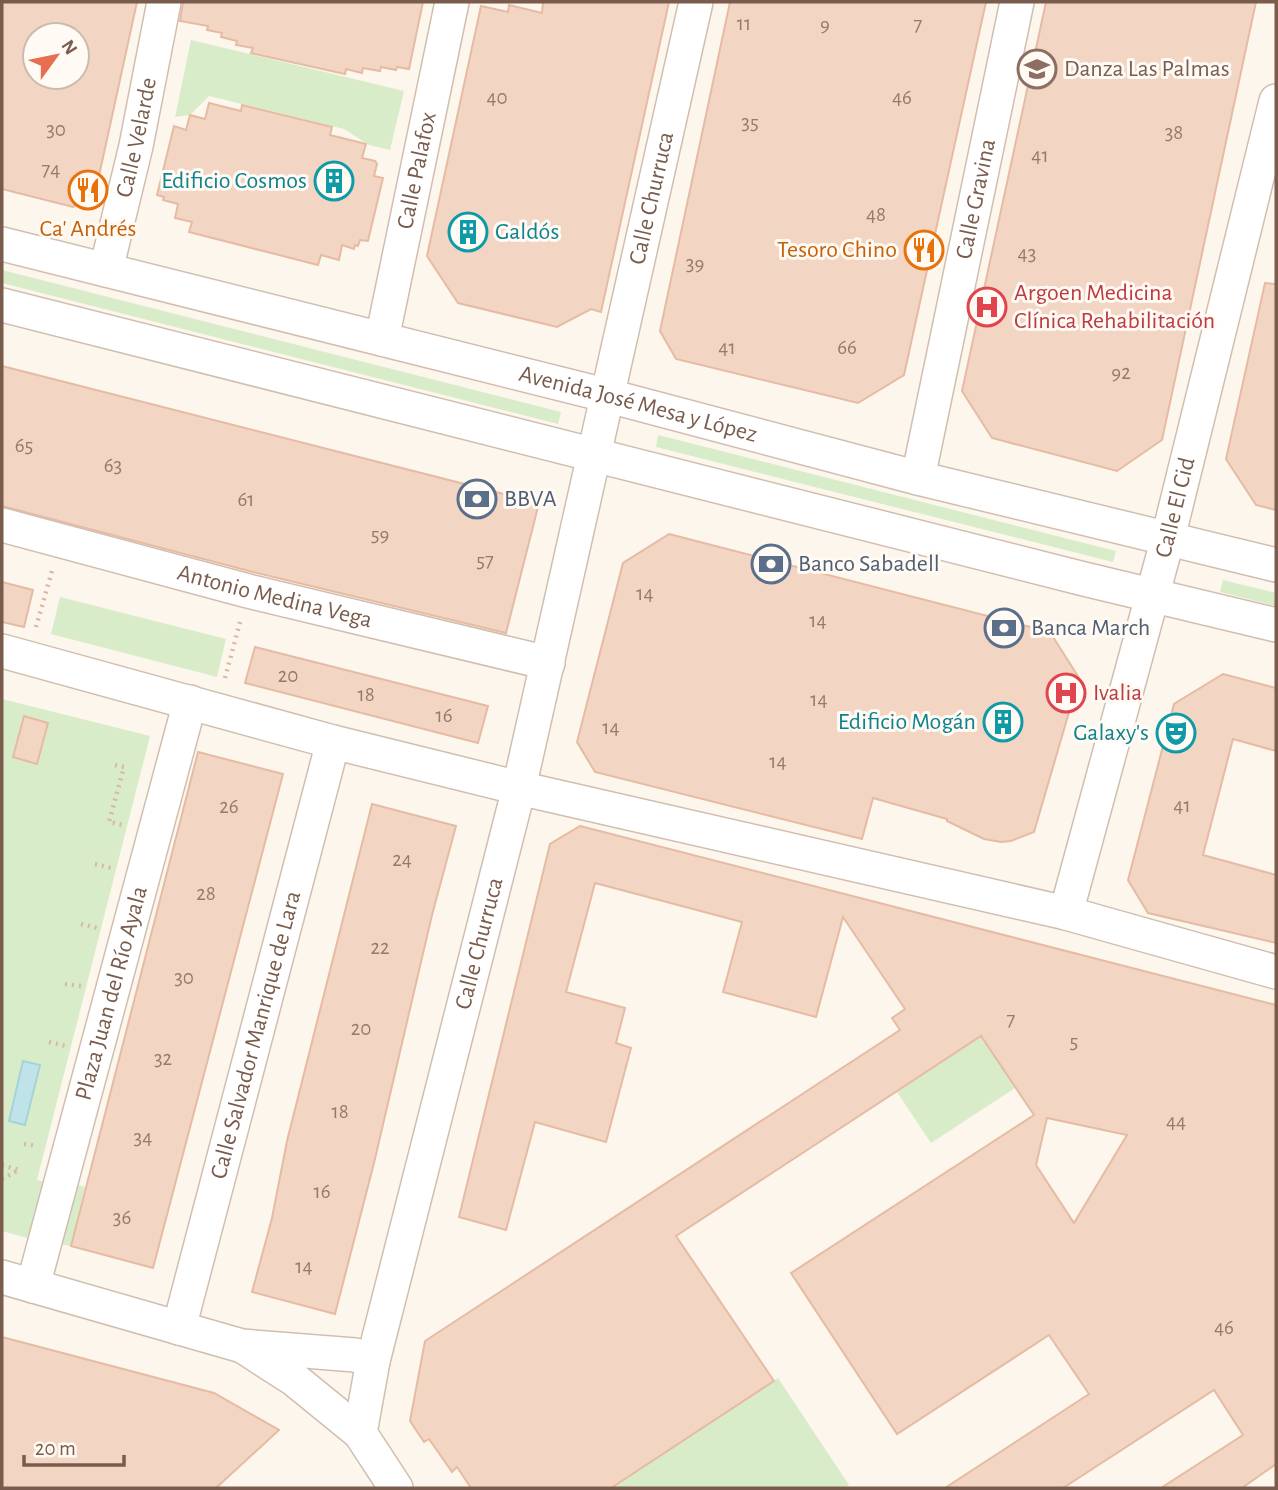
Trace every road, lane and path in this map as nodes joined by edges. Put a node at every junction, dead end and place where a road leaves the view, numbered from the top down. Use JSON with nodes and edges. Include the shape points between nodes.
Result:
{"nodes":[{"id":1,"x":164,"y":2,"type":"edge"},
{"id":2,"x":452,"y":2,"type":"edge"},
{"id":3,"x":695,"y":2,"type":"edge"},
{"id":4,"x":1017,"y":2,"type":"edge"},
{"id":5,"x":1276,"y":101,"type":"edge"},
{"id":6,"x":2,"y":244,"type":"edge"},
{"id":7,"x":106,"y":270,"type":"junction"},
{"id":8,"x":2,"y":304,"type":"edge"},
{"id":9,"x":383,"y":339,"type":"junction"},
{"id":10,"x":609,"y":396,"type":"junction"},
{"id":11,"x":595,"y":454,"type":"junction"},
{"id":12,"x":918,"y":478,"type":"junction"},
{"id":13,"x":2,"y":525,"type":"edge"},
{"id":14,"x":1168,"y":538,"type":"junction"},
{"id":15,"x":61,"y":541,"type":"junction"},
{"id":16,"x":1276,"y":565,"type":"edge"},
{"id":17,"x":248,"y":591,"type":"junction"},
{"id":18,"x":1151,"y":596,"type":"junction"},
{"id":19,"x":1276,"y":625,"type":"edge"},
{"id":20,"x":14,"y":655,"type":"edge"},
{"id":21,"x":548,"y":663,"type":"junction"},
{"id":22,"x":203,"y":705,"type":"junction"},
{"id":23,"x":333,"y":742,"type":"junction"},
{"id":24,"x":115,"y":765,"type":"dead end"},
{"id":25,"x":519,"y":788,"type":"junction"},
{"id":26,"x":127,"y":826,"type":"dead end"},
{"id":27,"x":95,"y":864,"type":"dead end"},
{"id":28,"x":116,"y":870,"type":"dead end"},
{"id":29,"x":1066,"y":913,"type":"junction"},
{"id":30,"x":81,"y":924,"type":"dead end"},
{"id":31,"x":101,"y":929,"type":"dead end"},
{"id":32,"x":1276,"y":972,"type":"edge"},
{"id":33,"x":65,"y":984,"type":"dead end"},
{"id":34,"x":86,"y":987,"type":"dead end"},
{"id":35,"x":49,"y":1042,"type":"dead end"},
{"id":36,"x":71,"y":1047,"type":"dead end"},
{"id":37,"x":2,"y":1165,"type":"edge"},
{"id":38,"x":2,"y":1179,"type":"edge"},
{"id":39,"x":17,"y":1281,"type":"edge"},
{"id":40,"x":179,"y":1328,"type":"junction"},
{"id":41,"x":243,"y":1346,"type":"junction"},
{"id":42,"x":373,"y":1361,"type":"junction"},
{"id":43,"x":360,"y":1433,"type":"junction"},
{"id":44,"x":396,"y":1488,"type":"edge"}],
"edges":[{"from":1,"to":7,"type":"street","name":"Calle Velarde"},
{"from":2,"to":9,"type":"street","name":"Calle Palafox"},
{"from":3,"to":10,"type":"street","name":"Calle Churruca"},
{"from":4,"to":12,"type":"street","name":"Calle Gravina"},
{"from":5,"to":14,"type":"street","name":"Calle El Cid"},
{"from":6,"to":7,"type":"street","name":"Avenida José Mesa y López"},
{"from":7,"to":9,"type":"street","name":"Avenida José Mesa y López"},
{"from":8,"to":11,"type":"street"},
{"from":9,"to":10,"type":"street","name":"Avenida José Mesa y López"},
{"from":10,"to":11,"type":"street","name":"Calle Churruca"},
{"from":10,"to":12,"type":"street","name":"Avenida José Mesa y López"},
{"from":11,"to":18,"type":"street"},
{"from":11,"to":21,"type":"street","name":"Calle Churruca"},
{"from":12,"to":14,"type":"street","name":"Avenida José Mesa y López"},
{"from":13,"to":15,"type":"street","name":"Antonio Medina Vega"},
{"from":14,"to":16,"type":"street","name":"Avenida José Mesa y López"},
{"from":14,"to":18,"type":"street","name":"Calle El Cid"},
{"from":15,"to":17,"type":"street","name":"Antonio Medina Vega"},
{"from":15,"to":20,"type":"path"},
{"from":17,"to":21,"type":"street","name":"Antonio Medina Vega"},
{"from":17,"to":22,"type":"path"},
{"from":18,"to":19,"type":"street"},
{"from":18,"to":29,"type":"street","name":"Calle El Cid"},
{"from":20,"to":22,"type":"street"},
{"from":21,"to":25,"type":"street","name":"Calle Churruca"},
{"from":22,"to":23,"type":"street"},
{"from":22,"to":39,"type":"street","name":"Plaza Juan del Río Ayala","via":[[61,1174]]},
{"from":23,"to":25,"type":"street"},
{"from":23,"to":40,"type":"street","name":"Calle Salvador Manrique de Lara"},
{"from":24,"to":26,"type":"path","via":[[124,767],[109,822]]},
{"from":25,"to":29,"type":"street"},
{"from":25,"to":42,"type":"street","name":"Calle Churruca"},
{"from":27,"to":28,"type":"path"},
{"from":29,"to":32,"type":"street"},
{"from":30,"to":31,"type":"path"},
{"from":33,"to":34,"type":"path"},
{"from":35,"to":36,"type":"path"},
{"from":37,"to":38,"type":"path","via":[[19,1170]]},
{"from":39,"to":40,"type":"street"},
{"from":40,"to":41,"type":"street"},
{"from":41,"to":42,"type":"street","via":[[355,1355]]},
{"from":41,"to":43,"type":"street","via":[[295,1380]]},
{"from":42,"to":43,"type":"street","name":"Calle Churruca"},
{"from":43,"to":44,"type":"street"}]}
